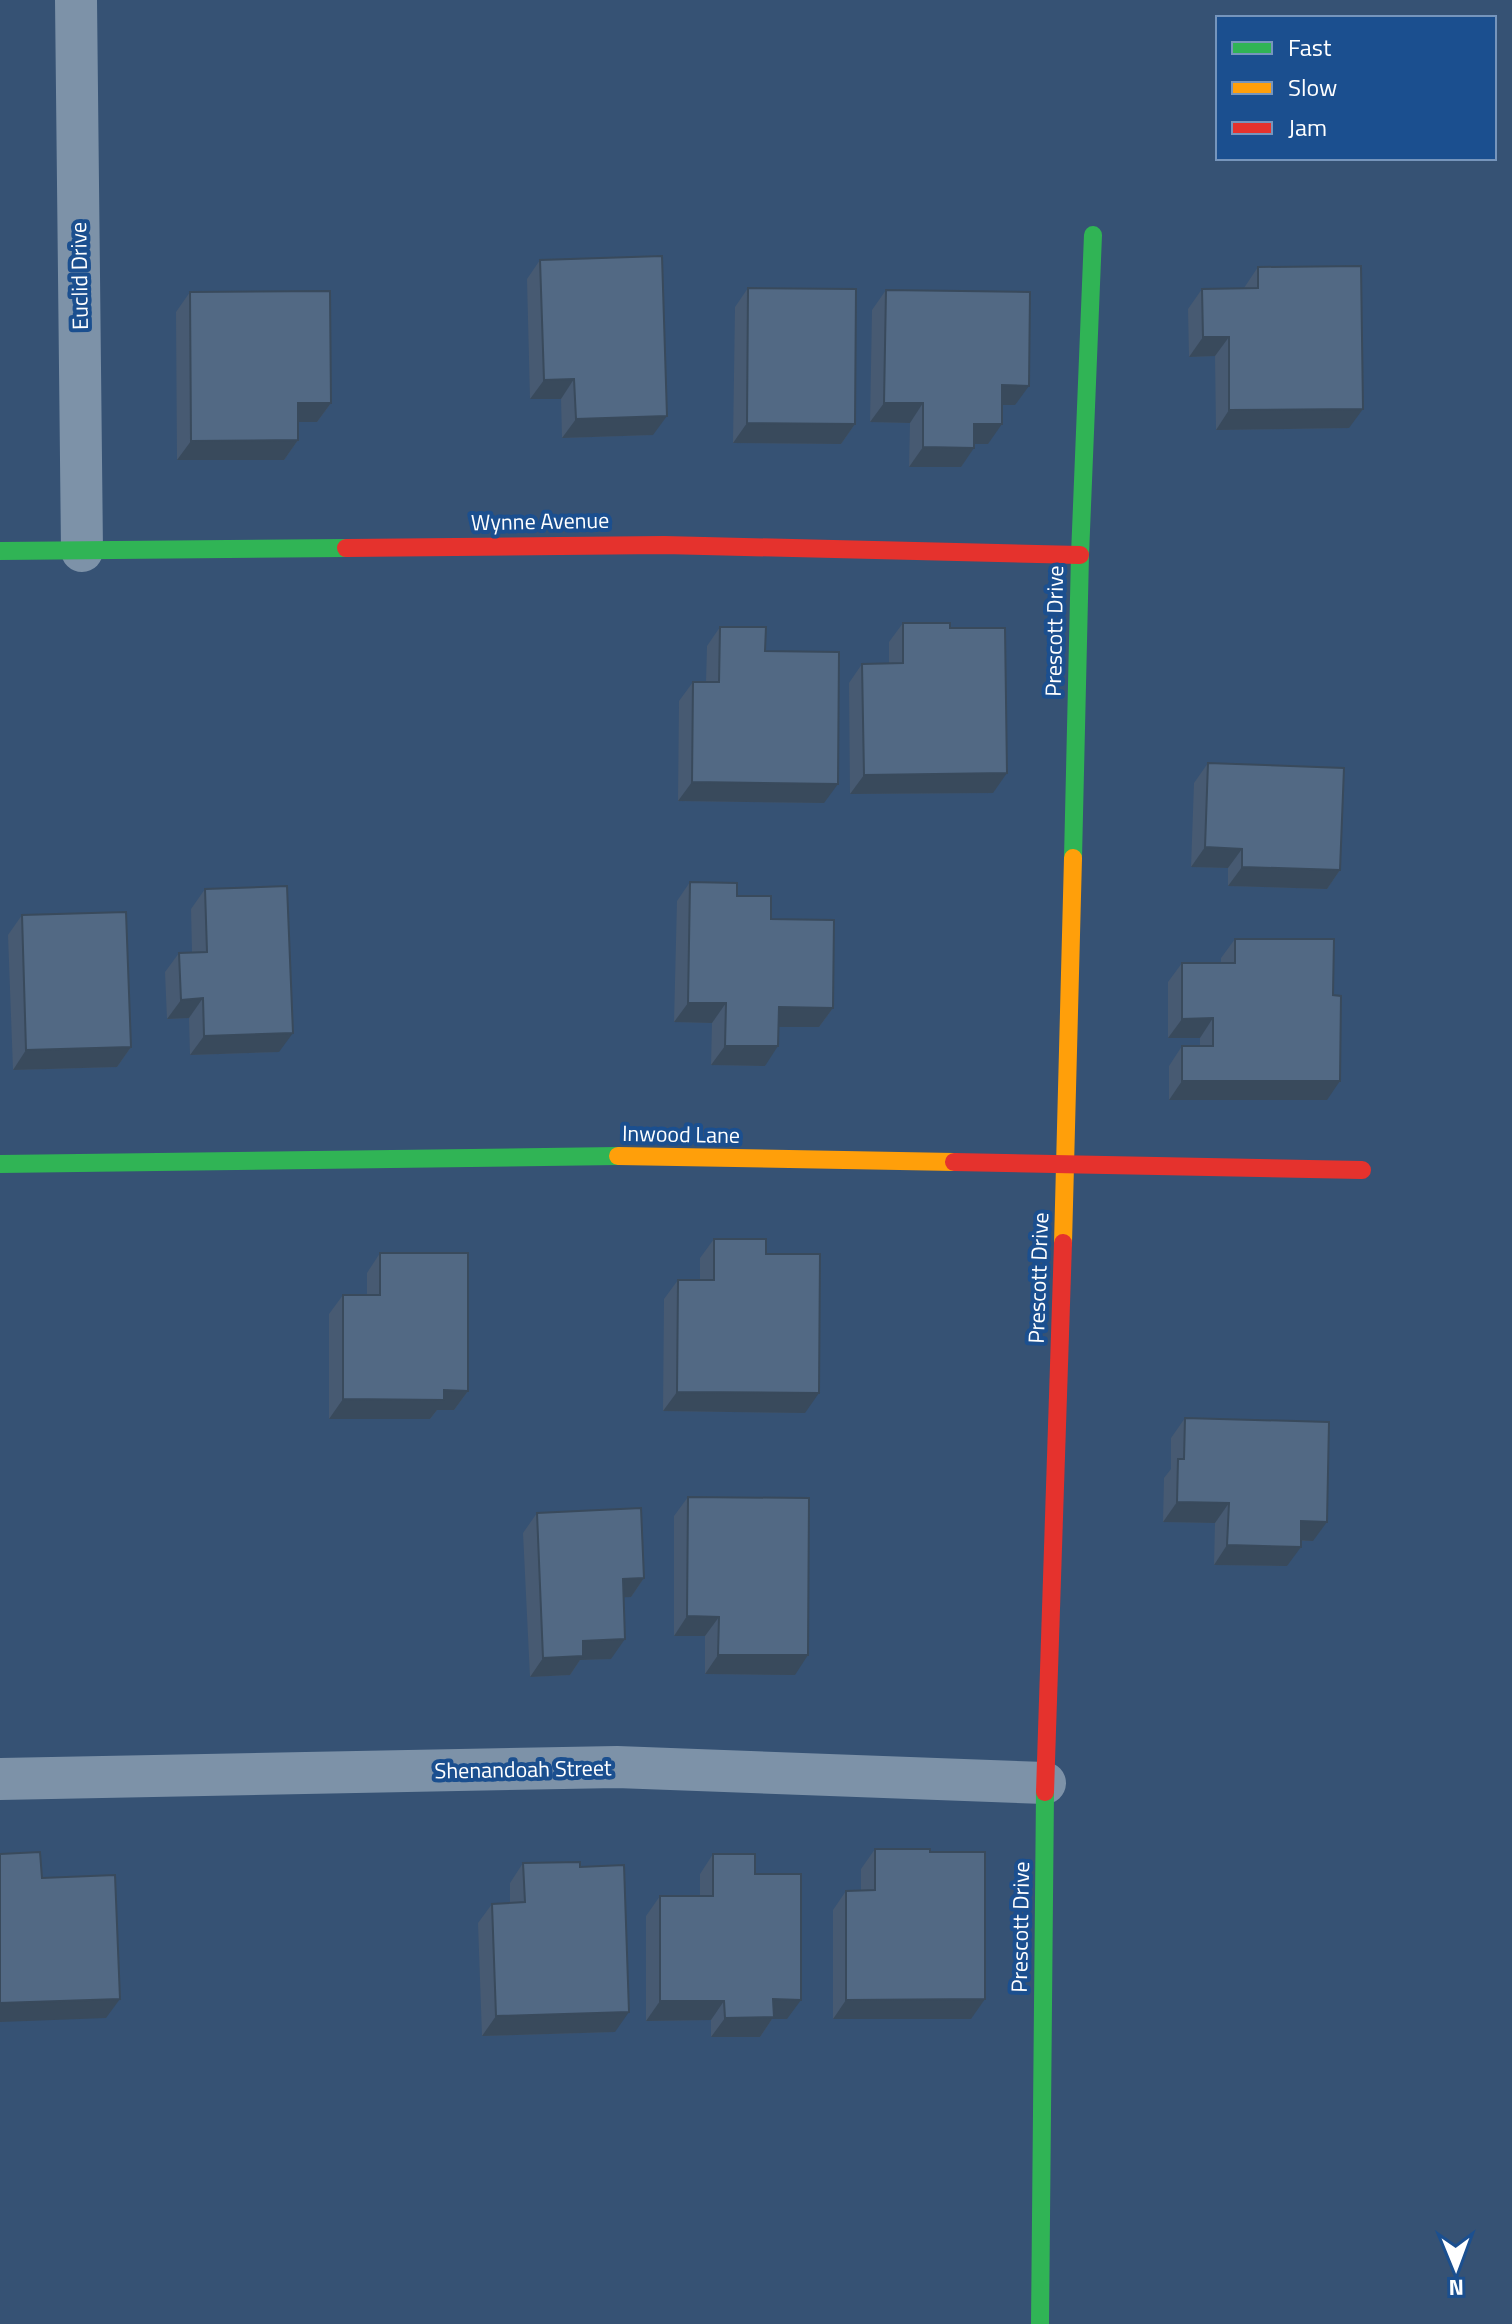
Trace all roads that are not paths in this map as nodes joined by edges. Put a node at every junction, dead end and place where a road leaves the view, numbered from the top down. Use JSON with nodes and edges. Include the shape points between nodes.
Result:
{"nodes":[{"id":1,"x":76,"y":0,"type":"edge"},
{"id":2,"x":1093,"y":235,"type":"dead end"},
{"id":3,"x":0,"y":551,"type":"edge"},
{"id":4,"x":82,"y":551,"type":"junction"},
{"id":5,"x":1080,"y":555,"type":"junction"},
{"id":6,"x":0,"y":1164,"type":"edge"},
{"id":7,"x":1066,"y":1164,"type":"junction"},
{"id":8,"x":1362,"y":1170,"type":"dead end"},
{"id":9,"x":0,"y":1779,"type":"edge"},
{"id":10,"x":1045,"y":1783,"type":"junction"},
{"id":11,"x":1040,"y":2324,"type":"edge"}],
"edges":[{"from":1,"to":4,"type":"street","name":"Euclid Drive"},
{"from":2,"to":5,"type":"street","name":"Prescott Drive"},
{"from":3,"to":4,"type":"street","name":"Wynne Avenue"},
{"from":4,"to":5,"type":"street","name":"Wynne Avenue","via":[[664,545]]},
{"from":5,"to":7,"type":"street","name":"Prescott Drive"},
{"from":6,"to":7,"type":"street","name":"Inwood Lane","via":[[634,1156]]},
{"from":7,"to":8,"type":"street","name":"Inwood Lane"},
{"from":7,"to":10,"type":"street","name":"Prescott Drive"},
{"from":9,"to":10,"type":"street","name":"Shenandoah Street","via":[[617,1767]]},
{"from":10,"to":11,"type":"street","name":"Prescott Drive"}]}
